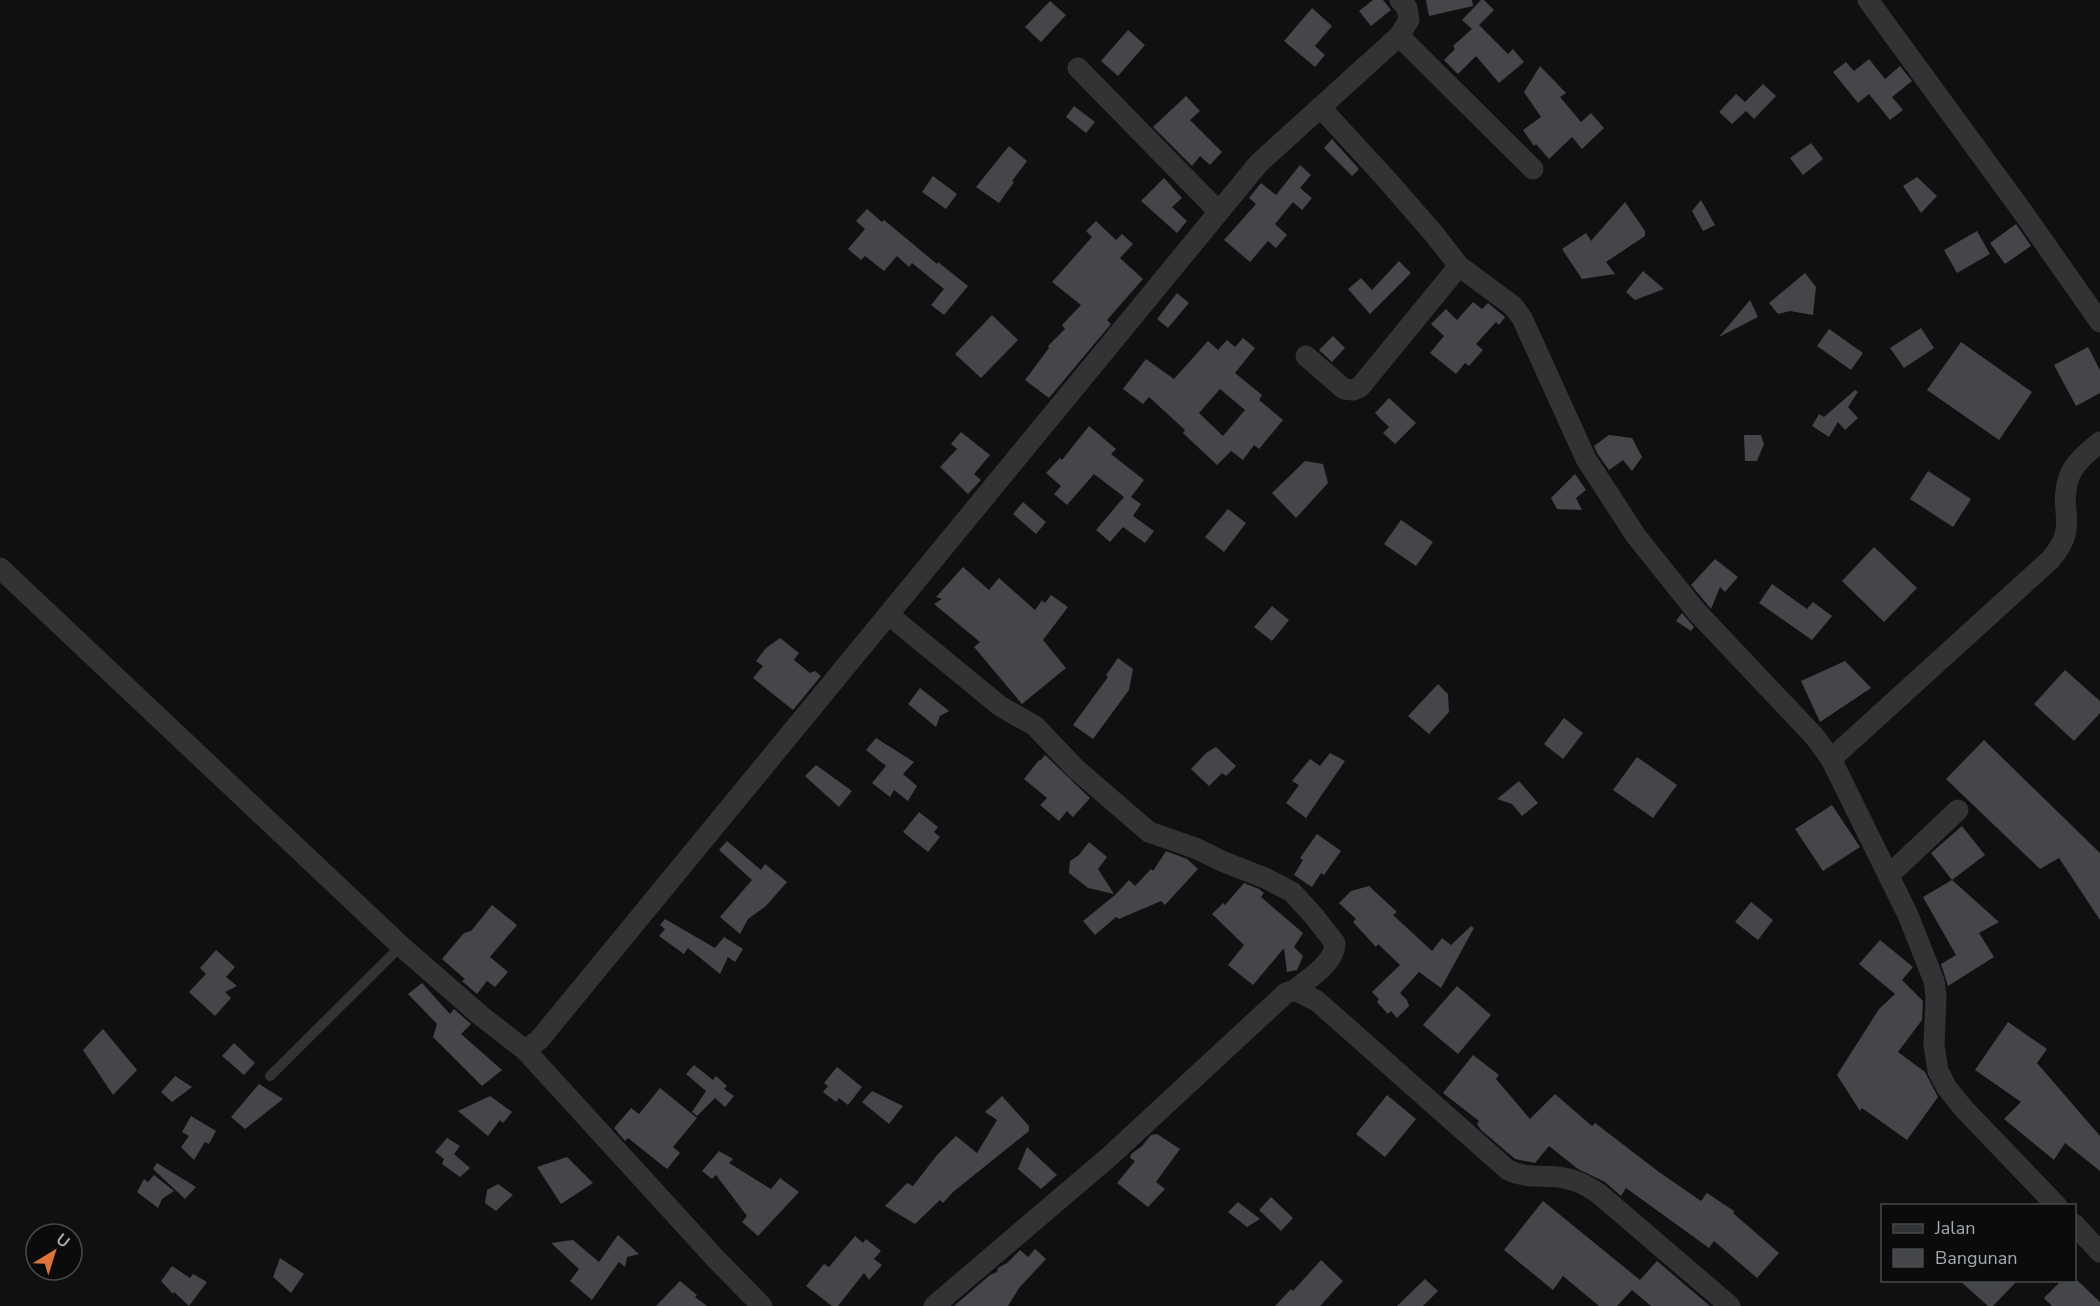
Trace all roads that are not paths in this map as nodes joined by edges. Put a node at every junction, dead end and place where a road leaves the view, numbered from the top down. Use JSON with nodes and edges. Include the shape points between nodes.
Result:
{"nodes":[{"id":1,"x":1400,"y":0,"type":"edge"},
{"id":2,"x":1868,"y":0,"type":"edge"},
{"id":3,"x":1399,"y":36,"type":"junction"},
{"id":4,"x":1078,"y":68,"type":"dead end"},
{"id":5,"x":1320,"y":107,"type":"junction"},
{"id":6,"x":1533,"y":170,"type":"dead end"},
{"id":7,"x":1219,"y":212,"type":"junction"},
{"id":8,"x":1459,"y":266,"type":"junction"},
{"id":9,"x":2100,"y":322,"type":"edge"},
{"id":10,"x":1306,"y":356,"type":"dead end"},
{"id":11,"x":2100,"y":442,"type":"edge"},
{"id":12,"x":0,"y":568,"type":"edge"},
{"id":13,"x":889,"y":615,"type":"junction"},
{"id":14,"x":1831,"y":759,"type":"junction"},
{"id":15,"x":1958,"y":810,"type":"dead end"},
{"id":16,"x":1889,"y":875,"type":"junction"},
{"id":17,"x":401,"y":946,"type":"junction"},
{"id":18,"x":1295,"y":990,"type":"junction"},
{"id":19,"x":525,"y":1050,"type":"junction"},
{"id":20,"x":270,"y":1076,"type":"dead end"},
{"id":21,"x":2055,"y":1204,"type":"edge"},
{"id":22,"x":2076,"y":1226,"type":"edge"},
{"id":23,"x":2100,"y":1252,"type":"edge"},
{"id":24,"x":762,"y":1306,"type":"edge"},
{"id":25,"x":934,"y":1306,"type":"edge"},
{"id":26,"x":1730,"y":1306,"type":"edge"}],
"edges":[{"from":1,"to":3,"type":"street","via":[[1407,8],[1409,20]]},
{"from":2,"to":9,"type":"street"},
{"from":3,"to":5,"type":"street"},
{"from":3,"to":6,"type":"street"},
{"from":4,"to":7,"type":"street"},
{"from":5,"to":7,"type":"street","via":[[1260,163]]},
{"from":5,"to":8,"type":"street"},
{"from":7,"to":13,"type":"street"},
{"from":8,"to":10,"type":"street","via":[[1360,387],[1344,388]]},
{"from":8,"to":14,"type":"street","via":[[1513,306],[1522,318],[1586,459],[1636,536],[1696,611],[1815,737]]},
{"from":11,"to":14,"type":"street","via":[[2069,477],[2067,529],[2059,550]]},
{"from":12,"to":17,"type":"street"},
{"from":13,"to":18,"type":"street","via":[[1000,706],[1035,726],[1149,832],[1196,848],[1292,892],[1335,943],[1329,961]]},
{"from":13,"to":19,"type":"street","via":[[538,1040]]},
{"from":14,"to":16,"type":"street"},
{"from":15,"to":16,"type":"street"},
{"from":16,"to":21,"type":"street","via":[[1934,981],[1938,1071],[1964,1109]]},
{"from":17,"to":19,"type":"street"},
{"from":17,"to":20,"type":"lane"},
{"from":18,"to":25,"type":"street","via":[[1286,993],[1110,1156]]},
{"from":18,"to":26,"type":"street","via":[[1317,1001],[1508,1170],[1530,1178],[1565,1178],[1583,1183]]},
{"from":19,"to":24,"type":"street"},
{"from":22,"to":23,"type":"street"}]}
